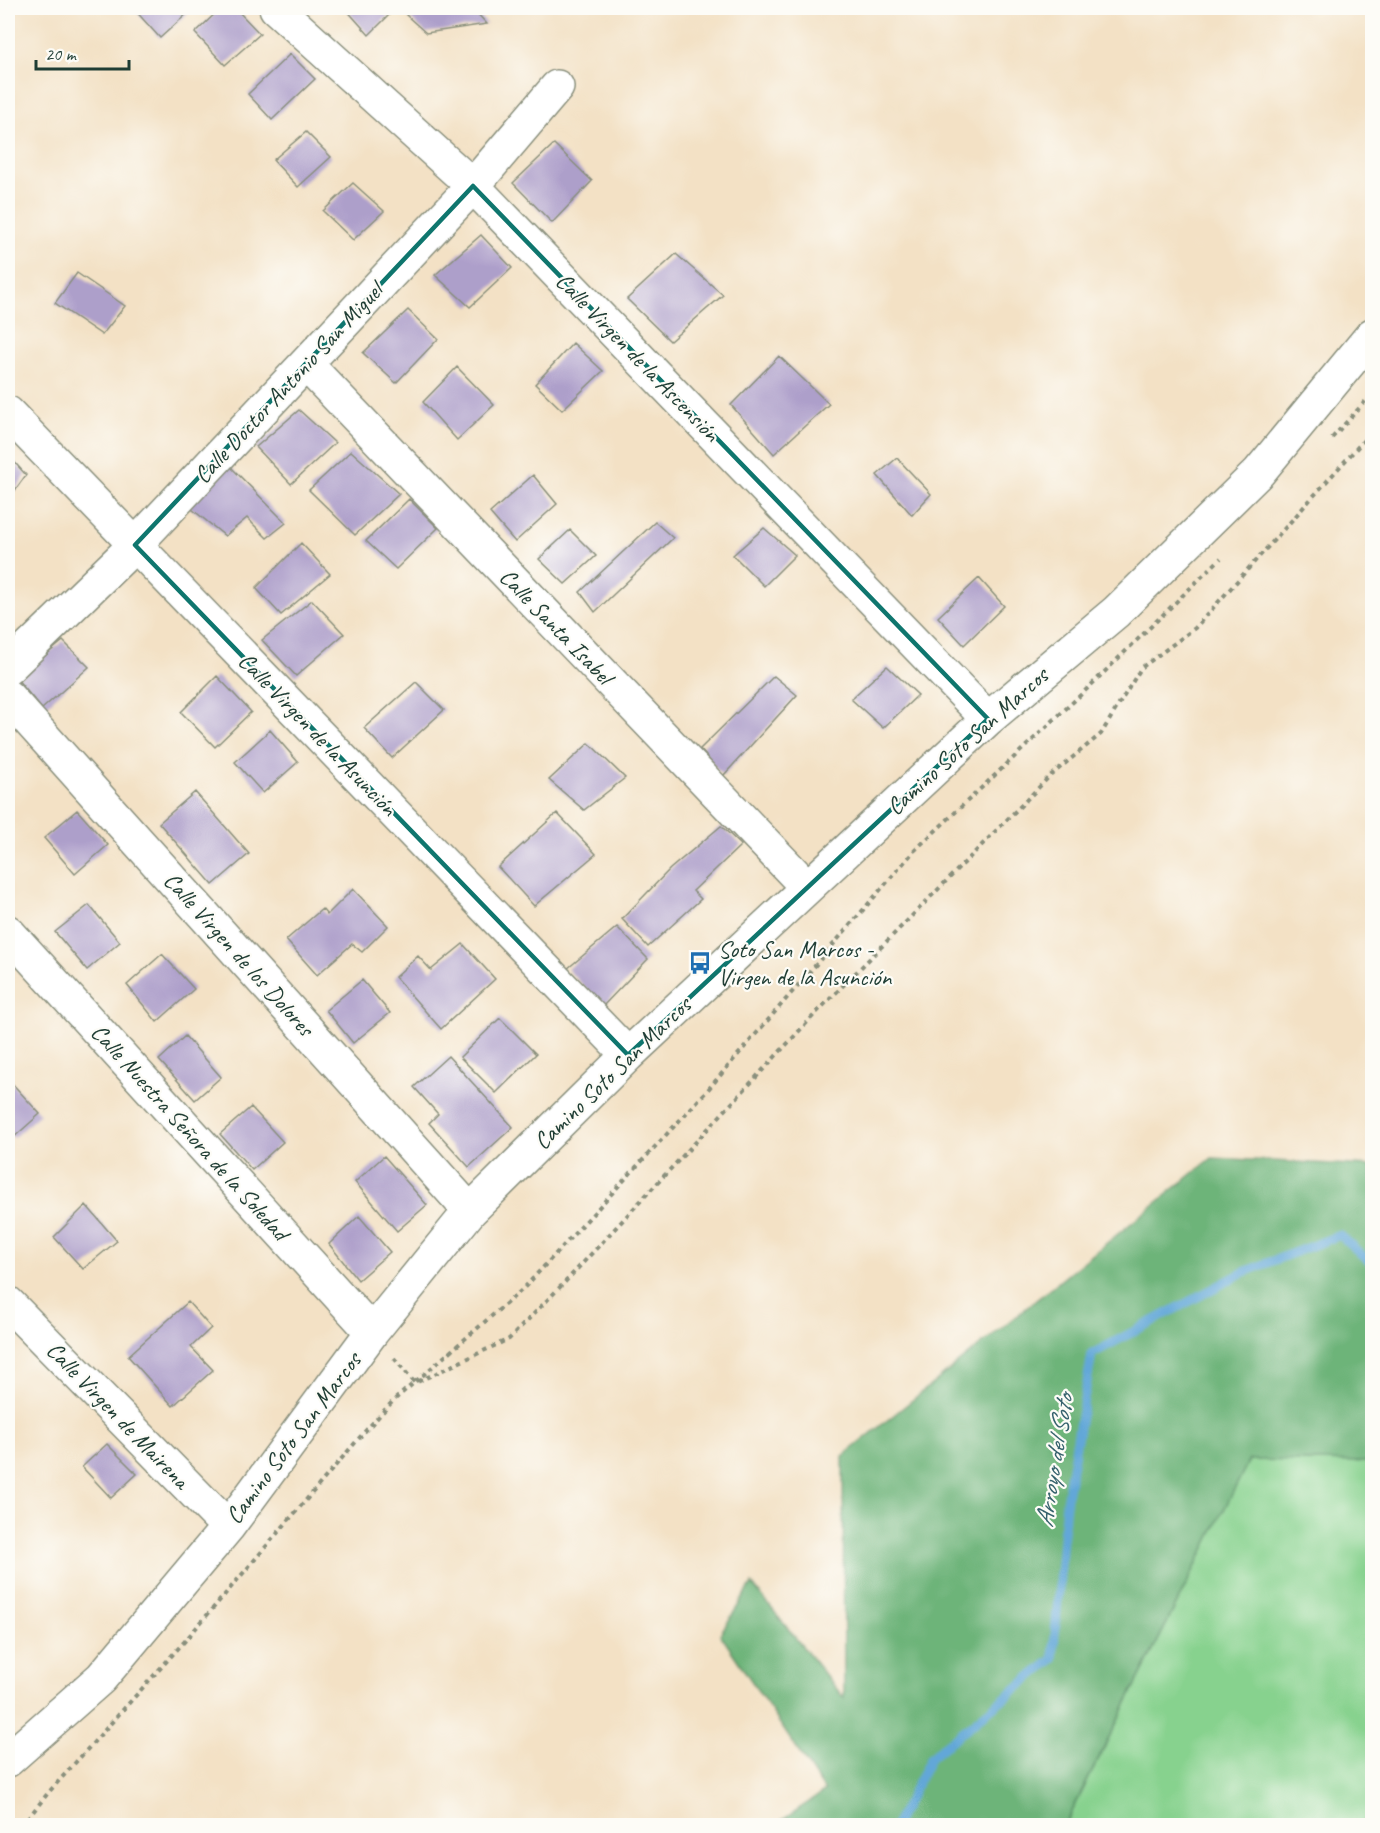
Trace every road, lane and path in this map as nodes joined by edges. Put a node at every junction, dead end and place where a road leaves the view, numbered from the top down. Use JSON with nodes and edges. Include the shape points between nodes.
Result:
{"nodes":[{"id":1,"x":276,"y":8,"type":"edge"},
{"id":2,"x":556,"y":87,"type":"dead end"},
{"id":3,"x":473,"y":186,"type":"junction"},
{"id":4,"x":1372,"y":335,"type":"edge"},
{"id":5,"x":306,"y":364,"type":"junction"},
{"id":6,"x":1372,"y":394,"type":"edge"},
{"id":7,"x":8,"y":413,"type":"edge"},
{"id":8,"x":1372,"y":431,"type":"edge"},
{"id":9,"x":1329,"y":442,"type":"dead end"},
{"id":10,"x":135,"y":545,"type":"junction"},
{"id":11,"x":1226,"y":554,"type":"dead end"},
{"id":12,"x":8,"y":668,"type":"edge"},
{"id":13,"x":8,"y":697,"type":"edge"},
{"id":14,"x":988,"y":719,"type":"junction"},
{"id":15,"x":807,"y":887,"type":"junction"},
{"id":16,"x":8,"y":932,"type":"edge"},
{"id":17,"x":628,"y":1055,"type":"junction"},
{"id":18,"x":470,"y":1211,"type":"junction"},
{"id":19,"x":8,"y":1303,"type":"edge"},
{"id":20,"x":372,"y":1332,"type":"junction"},
{"id":21,"x":415,"y":1383,"type":"junction"},
{"id":22,"x":228,"y":1527,"type":"junction"},
{"id":23,"x":8,"y":1760,"type":"edge"},
{"id":24,"x":1372,"y":1815,"type":"edge"},
{"id":25,"x":22,"y":1826,"type":"edge"},
{"id":26,"x":1353,"y":1826,"type":"edge"}],
"edges":[{"from":1,"to":3,"type":"street","name":"Calle Virgen de la Ascensión"},
{"from":2,"to":3,"type":"street","name":"Calle Doctor Antonio San Miguel"},
{"from":3,"to":5,"type":"street","name":"Calle Doctor Antonio San Miguel"},
{"from":3,"to":14,"type":"street","name":"Calle Virgen de la Ascensión"},
{"from":4,"to":14,"type":"street","name":"Camino Soto San Marcos","via":[[1259,472],[1116,612]]},
{"from":5,"to":10,"type":"street","name":"Calle Doctor Antonio San Miguel"},
{"from":5,"to":15,"type":"street","name":"Calle Santa Isabel"},
{"from":6,"to":9,"type":"path"},
{"from":7,"to":10,"type":"street","name":"Calle Virgen de la Asunción"},
{"from":8,"to":21,"type":"path","via":[[1195,628],[1141,668],[1101,734],[1050,776],[816,1013],[509,1339]]},
{"from":10,"to":12,"type":"street","name":"Calle Doctor Antonio San Miguel"},
{"from":10,"to":17,"type":"street","name":"Calle Virgen de la Asunción"},
{"from":11,"to":21,"type":"path","via":[[914,851],[705,1093],[523,1289]]},
{"from":13,"to":18,"type":"street","name":"Calle Virgen de los Dolores"},
{"from":14,"to":15,"type":"street","name":"Camino Soto San Marcos"},
{"from":15,"to":17,"type":"street","name":"Camino Soto San Marcos"},
{"from":16,"to":20,"type":"street","name":"Calle Nuestra Señora de la Soledad"},
{"from":17,"to":18,"type":"street","name":"Camino Soto San Marcos"},
{"from":18,"to":20,"type":"street","name":"Camino Soto San Marcos"},
{"from":19,"to":22,"type":"street","name":"Calle Virgen de Mairena"},
{"from":20,"to":21,"type":"path"},
{"from":20,"to":22,"type":"street","name":"Camino Soto San Marcos"},
{"from":21,"to":25,"type":"path","via":[[367,1429]]},
{"from":22,"to":23,"type":"street","name":"Camino Soto San Marcos","via":[[101,1678]]},
{"from":24,"to":26,"type":"path"}]}
